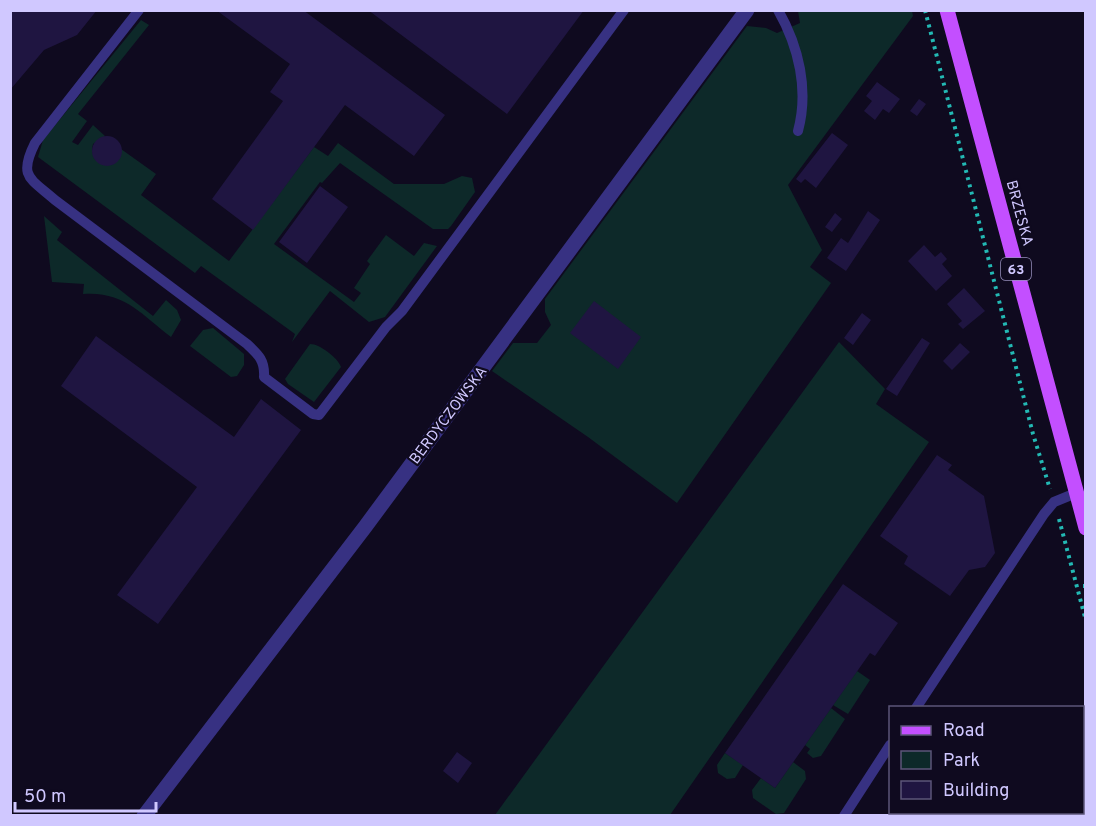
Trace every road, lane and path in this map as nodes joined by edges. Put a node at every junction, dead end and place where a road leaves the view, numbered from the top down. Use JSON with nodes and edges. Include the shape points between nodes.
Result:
{"nodes":[{"id":1,"x":139,"y":10,"type":"edge"},
{"id":2,"x":624,"y":10,"type":"edge"},
{"id":3,"x":747,"y":10,"type":"edge"},
{"id":4,"x":778,"y":10,"type":"edge"},
{"id":5,"x":925,"y":10,"type":"edge"},
{"id":6,"x":947,"y":10,"type":"edge"},
{"id":7,"x":798,"y":131,"type":"dead end"},
{"id":8,"x":1076,"y":493,"type":"junction"},
{"id":9,"x":1054,"y":502,"type":"junction"},
{"id":10,"x":1086,"y":528,"type":"edge"},
{"id":11,"x":1086,"y":621,"type":"edge"},
{"id":12,"x":917,"y":706,"type":"edge"},
{"id":13,"x":889,"y":749,"type":"edge"},
{"id":14,"x":144,"y":816,"type":"edge"},
{"id":15,"x":844,"y":816,"type":"edge"}],
"edges":[{"from":1,"to":2,"type":"lane","via":[[35,143],[26,162],[28,176],[248,344],[265,365],[264,377],[319,415],[402,311]]},
{"from":3,"to":14,"type":"street","name":"BERDYCZOWSKA","via":[[365,526]]},
{"from":4,"to":7,"type":"lane","via":[[788,28],[804,84],[804,110]]},
{"from":5,"to":9,"type":"path","via":[[1033,434]]},
{"from":6,"to":8,"type":"main road","name":"BRZESKA","number":"63"},
{"from":8,"to":9,"type":"lane"},
{"from":8,"to":10,"type":"main road","name":"BRZESKA","number":"63"},
{"from":9,"to":11,"type":"path"},
{"from":9,"to":12,"type":"lane"},
{"from":13,"to":15,"type":"lane"}]}
